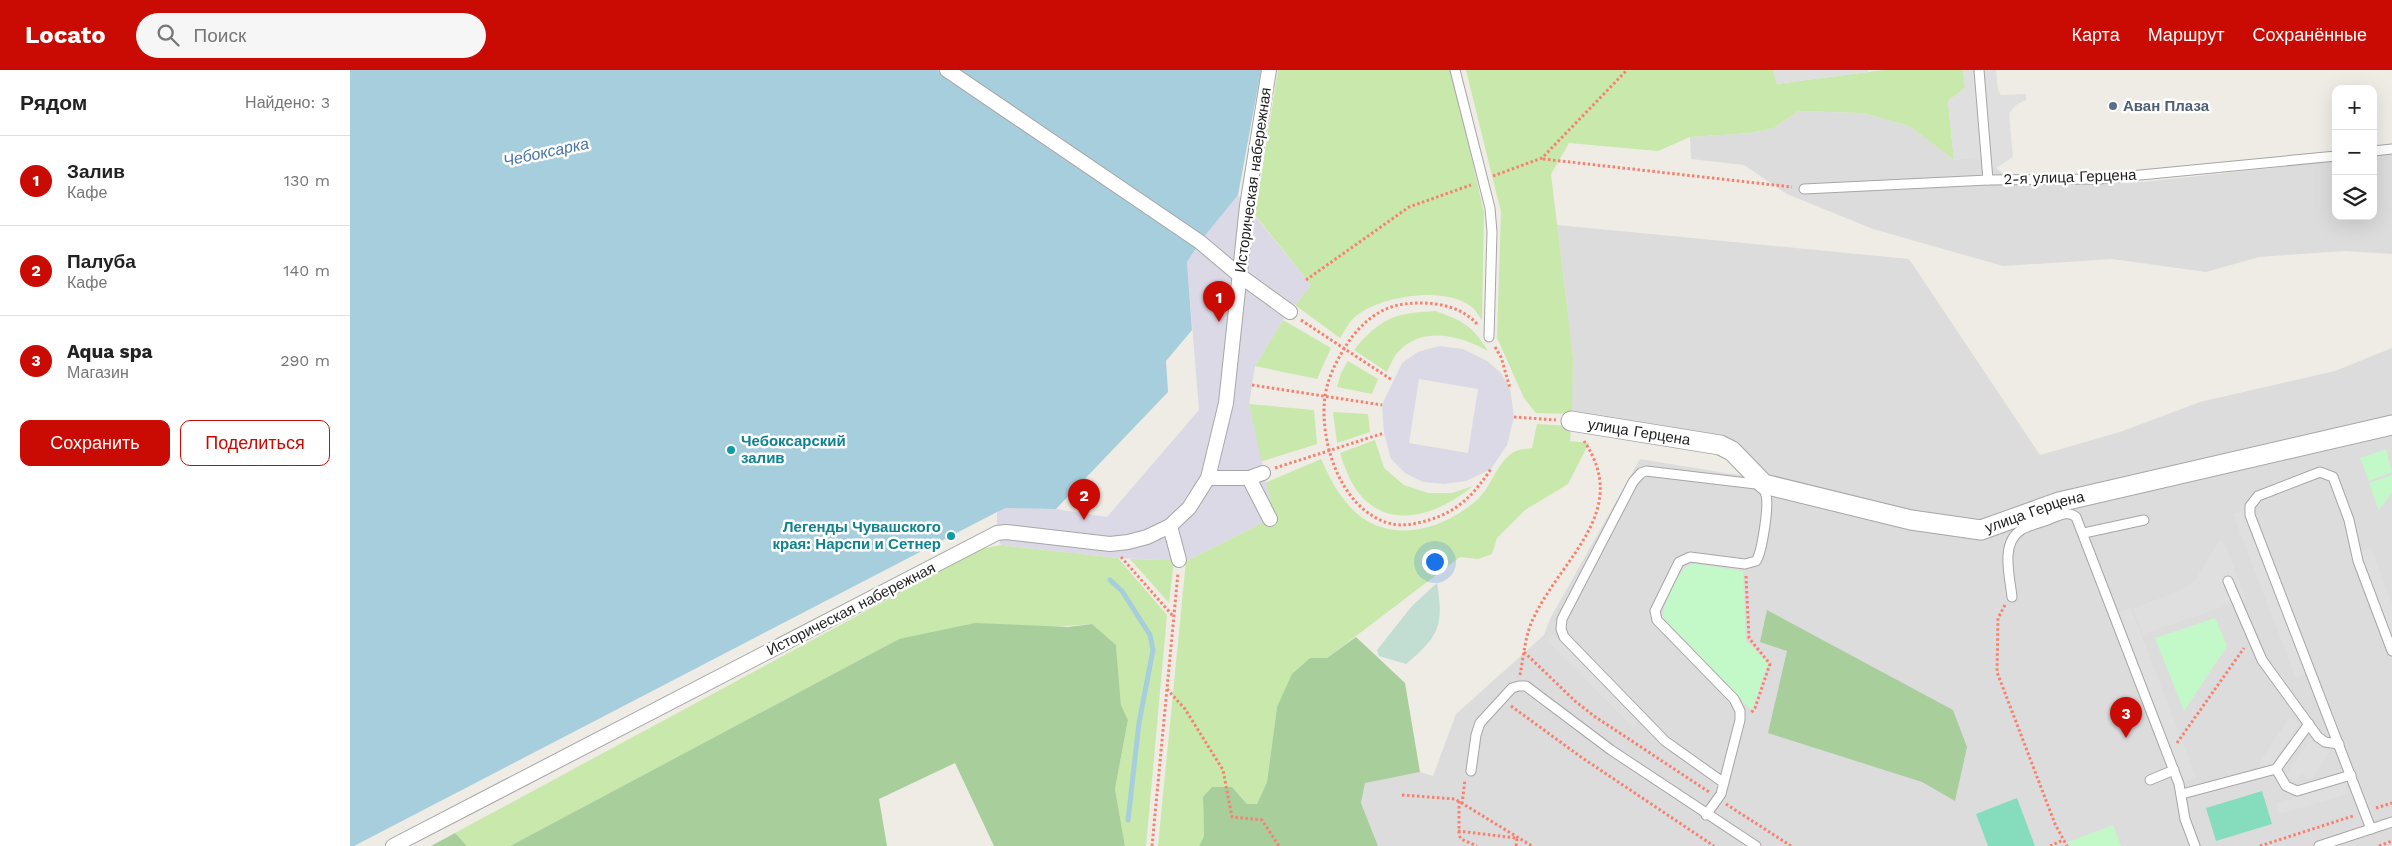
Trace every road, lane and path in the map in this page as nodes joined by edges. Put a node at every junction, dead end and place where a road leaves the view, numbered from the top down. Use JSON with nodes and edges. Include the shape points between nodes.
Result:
{"nodes":[{"id":1,"x":947,"y":70,"type":"edge"},
{"id":2,"x":1269,"y":70,"type":"edge"},
{"id":3,"x":1455,"y":70,"type":"edge"},
{"id":4,"x":1979,"y":70,"type":"edge"},
{"id":5,"x":2392,"y":149,"type":"edge"},
{"id":6,"x":2377,"y":151,"type":"edge"},
{"id":7,"x":2332,"y":156,"type":"edge"},
{"id":8,"x":1542,"y":158,"type":"dead end"},
{"id":9,"x":1988,"y":180,"type":"junction"},
{"id":10,"x":1804,"y":188,"type":"joint"},
{"id":11,"x":1240,"y":275,"type":"junction"},
{"id":12,"x":1290,"y":312,"type":"joint"},
{"id":13,"x":1489,"y":337,"type":"junction"},
{"id":14,"x":1344,"y":349,"type":"junction"},
{"id":15,"x":1392,"y":380,"type":"dead end"},
{"id":16,"x":1252,"y":384,"type":"dead end"},
{"id":17,"x":1510,"y":388,"type":"dead end"},
{"id":18,"x":1325,"y":396,"type":"junction"},
{"id":19,"x":1382,"y":405,"type":"dead end"},
{"id":20,"x":1514,"y":417,"type":"dead end"},
{"id":21,"x":1571,"y":421,"type":"junction"},
{"id":22,"x":2392,"y":425,"type":"edge"},
{"id":23,"x":1384,"y":433,"type":"dead end"},
{"id":24,"x":1330,"y":449,"type":"junction"},
{"id":25,"x":1491,"y":469,"type":"dead end"},
{"id":26,"x":1263,"y":473,"type":"joint"},
{"id":27,"x":1208,"y":478,"type":"junction"},
{"id":28,"x":1249,"y":478,"type":"junction"},
{"id":29,"x":1270,"y":519,"type":"dead end"},
{"id":30,"x":2144,"y":520,"type":"dead end"},
{"id":31,"x":1170,"y":526,"type":"junction"},
{"id":32,"x":2084,"y":533,"type":"junction"},
{"id":33,"x":1110,"y":544,"type":"junction"},
{"id":34,"x":1180,"y":560,"type":"joint"},
{"id":35,"x":1745,"y":564,"type":"junction"},
{"id":36,"x":2228,"y":580,"type":"dead end"},
{"id":37,"x":2012,"y":597,"type":"joint"},
{"id":38,"x":1174,"y":616,"type":"junction"},
{"id":39,"x":2252,"y":638,"type":"junction"},
{"id":40,"x":2392,"y":651,"type":"edge"},
{"id":41,"x":1524,"y":652,"type":"junction"},
{"id":42,"x":1519,"y":686,"type":"junction"},
{"id":43,"x":1167,"y":689,"type":"junction"},
{"id":44,"x":1501,"y":699,"type":"junction"},
{"id":45,"x":1740,"y":720,"type":"junction"},
{"id":46,"x":2308,"y":724,"type":"junction"},
{"id":47,"x":2339,"y":744,"type":"junction"},
{"id":48,"x":2168,"y":755,"type":"junction"},
{"id":49,"x":2276,"y":769,"type":"junction"},
{"id":50,"x":2174,"y":770,"type":"junction"},
{"id":51,"x":1468,"y":773,"type":"joint"},
{"id":52,"x":2351,"y":775,"type":"junction"},
{"id":53,"x":2150,"y":780,"type":"dead end"},
{"id":54,"x":1724,"y":783,"type":"junction"},
{"id":55,"x":2182,"y":794,"type":"junction"},
{"id":56,"x":1402,"y":796,"type":"dead end"},
{"id":57,"x":1719,"y":798,"type":"junction"},
{"id":58,"x":1460,"y":803,"type":"junction"},
{"id":59,"x":2392,"y":803,"type":"edge"},
{"id":60,"x":2365,"y":812,"type":"junction"},
{"id":61,"x":1706,"y":815,"type":"junction"},
{"id":62,"x":2392,"y":822,"type":"edge"},
{"id":63,"x":2371,"y":829,"type":"junction"},
{"id":64,"x":1458,"y":831,"type":"junction"},
{"id":65,"x":1518,"y":838,"type":"junction"},
{"id":66,"x":2063,"y":840,"type":"junction"},
{"id":67,"x":2392,"y":841,"type":"edge"},
{"id":68,"x":393,"y":846,"type":"edge"},
{"id":69,"x":1152,"y":846,"type":"edge"},
{"id":70,"x":1279,"y":846,"type":"edge"},
{"id":71,"x":1477,"y":846,"type":"edge"},
{"id":72,"x":1516,"y":846,"type":"edge"},
{"id":73,"x":1532,"y":846,"type":"edge"},
{"id":74,"x":1714,"y":846,"type":"edge"},
{"id":75,"x":1756,"y":846,"type":"edge"},
{"id":76,"x":1791,"y":846,"type":"edge"},
{"id":77,"x":2050,"y":846,"type":"edge"},
{"id":78,"x":2068,"y":846,"type":"edge"},
{"id":79,"x":2195,"y":846,"type":"edge"},
{"id":80,"x":2260,"y":846,"type":"edge"},
{"id":81,"x":2319,"y":846,"type":"edge"},
{"id":82,"x":2379,"y":846,"type":"edge"}],
"edges":[{"from":1,"to":11,"type":"street","via":[[1200,242]]},
{"from":2,"to":11,"type":"street","name":"Историческая набережная","via":[[1247,206]]},
{"from":3,"to":13,"type":"lane","via":[[1490,208]]},
{"from":4,"to":9,"type":"lane"},
{"from":5,"to":6,"type":"lane"},
{"from":7,"to":9,"type":"lane","name":"2-я улица Герцена","via":[[2099,179]]},
{"from":8,"to":10,"type":"path"},
{"from":9,"to":10,"type":"lane","name":"2-я улица Герцена"},
{"from":11,"to":12,"type":"street"},
{"from":11,"to":27,"type":"street","name":"Историческая набережная","via":[[1226,404]]},
{"from":12,"to":14,"type":"path"},
{"from":13,"to":14,"type":"path","via":[[1474,320],[1458,310],[1442,305],[1401,304],[1370,318]]},
{"from":13,"to":17,"type":"path","via":[[1501,357]]},
{"from":14,"to":15,"type":"path"},
{"from":14,"to":18,"type":"path","via":[[1336,362]]},
{"from":16,"to":18,"type":"path"},
{"from":18,"to":19,"type":"path"},
{"from":18,"to":24,"type":"path","via":[[1324,414]]},
{"from":20,"to":21,"type":"path"},
{"from":21,"to":22,"type":"street","name":"улица Герцена","via":[[1720,445],[1732,451],[1764,484],[1912,520],[1981,530],[2059,502]]},
{"from":21,"to":41,"type":"path","via":[[1598,463],[1602,490],[1600,504],[1592,524],[1535,614]]},
{"from":23,"to":24,"type":"path"},
{"from":24,"to":25,"type":"path","via":[[1338,474],[1362,508],[1388,523],[1401,525],[1438,518],[1460,506],[1476,491]]},
{"from":24,"to":26,"type":"path"},
{"from":26,"to":28,"type":"street"},
{"from":27,"to":28,"type":"street"},
{"from":27,"to":31,"type":"street","name":"Историческая набережная","via":[[1189,508]]},
{"from":28,"to":29,"type":"street"},
{"from":30,"to":32,"type":"lane"},
{"from":31,"to":33,"type":"street","name":"Историческая набережная","via":[[1147,537]]},
{"from":31,"to":34,"type":"street"},
{"from":32,"to":37,"type":"lane","via":[[2076,516],[2070,513],[2020,530],[2010,543],[2008,555]]},
{"from":32,"to":48,"type":"lane","via":[[2088,552]]},
{"from":33,"to":38,"type":"path"},
{"from":33,"to":68,"type":"street","name":"Историческая набережная","via":[[1006,532],[997,534]]},
{"from":34,"to":38,"type":"path"},
{"from":35,"to":45,"type":"path","via":[[1749,638],[1770,664],[1754,710]]},
{"from":35,"to":45,"type":"lane","via":[[1684,558],[1655,611],[1657,620],[1734,699]]},
{"from":35,"to":54,"type":"lane","via":[[1756,561],[1760,552],[1767,501],[1761,487],[1641,472],[1561,624],[1564,637],[1660,736]]},
{"from":36,"to":39,"type":"lane"},
{"from":37,"to":66,"type":"path","via":[[1998,618],[1997,672]]},
{"from":38,"to":43,"type":"path"},
{"from":39,"to":46,"type":"lane","via":[[2268,668]]},
{"from":39,"to":48,"type":"path"},
{"from":40,"to":47,"type":"lane","via":[[2358,561],[2349,520],[2333,477],[2320,472],[2258,496],[2250,506],[2250,514]]},
{"from":41,"to":42,"type":"path"},
{"from":41,"to":57,"type":"path","via":[[1594,716]]},
{"from":42,"to":44,"type":"lane"},
{"from":42,"to":61,"type":"lane","via":[[1530,689]]},
{"from":43,"to":69,"type":"path"},
{"from":43,"to":70,"type":"path","via":[[1185,709],[1223,770],[1232,817],[1262,820]]},
{"from":44,"to":51,"type":"lane","via":[[1477,729]]},
{"from":44,"to":74,"type":"path"},
{"from":45,"to":54,"type":"lane"},
{"from":46,"to":47,"type":"lane","via":[[2322,740]]},
{"from":46,"to":49,"type":"lane"},
{"from":47,"to":52,"type":"lane"},
{"from":48,"to":50,"type":"lane"},
{"from":49,"to":52,"type":"lane","via":[[2286,786],[2297,791]]},
{"from":49,"to":55,"type":"lane"},
{"from":50,"to":53,"type":"lane"},
{"from":50,"to":55,"type":"lane"},
{"from":51,"to":58,"type":"path"},
{"from":52,"to":60,"type":"lane"},
{"from":54,"to":57,"type":"lane"},
{"from":55,"to":79,"type":"lane","via":[[2185,819]]},
{"from":56,"to":58,"type":"path","via":[[1452,798]]},
{"from":57,"to":61,"type":"lane"},
{"from":57,"to":76,"type":"path"},
{"from":58,"to":64,"type":"path"},
{"from":58,"to":65,"type":"path"},
{"from":59,"to":60,"type":"path"},
{"from":60,"to":63,"type":"lane"},
{"from":60,"to":80,"type":"path"},
{"from":61,"to":75,"type":"lane"},
{"from":62,"to":63,"type":"lane"},
{"from":63,"to":81,"type":"lane"},
{"from":64,"to":65,"type":"path"},
{"from":64,"to":71,"type":"path","via":[[1461,839]]},
{"from":65,"to":72,"type":"path"},
{"from":65,"to":73,"type":"path"},
{"from":66,"to":77,"type":"path"},
{"from":66,"to":78,"type":"path"},
{"from":67,"to":82,"type":"path"}]}
